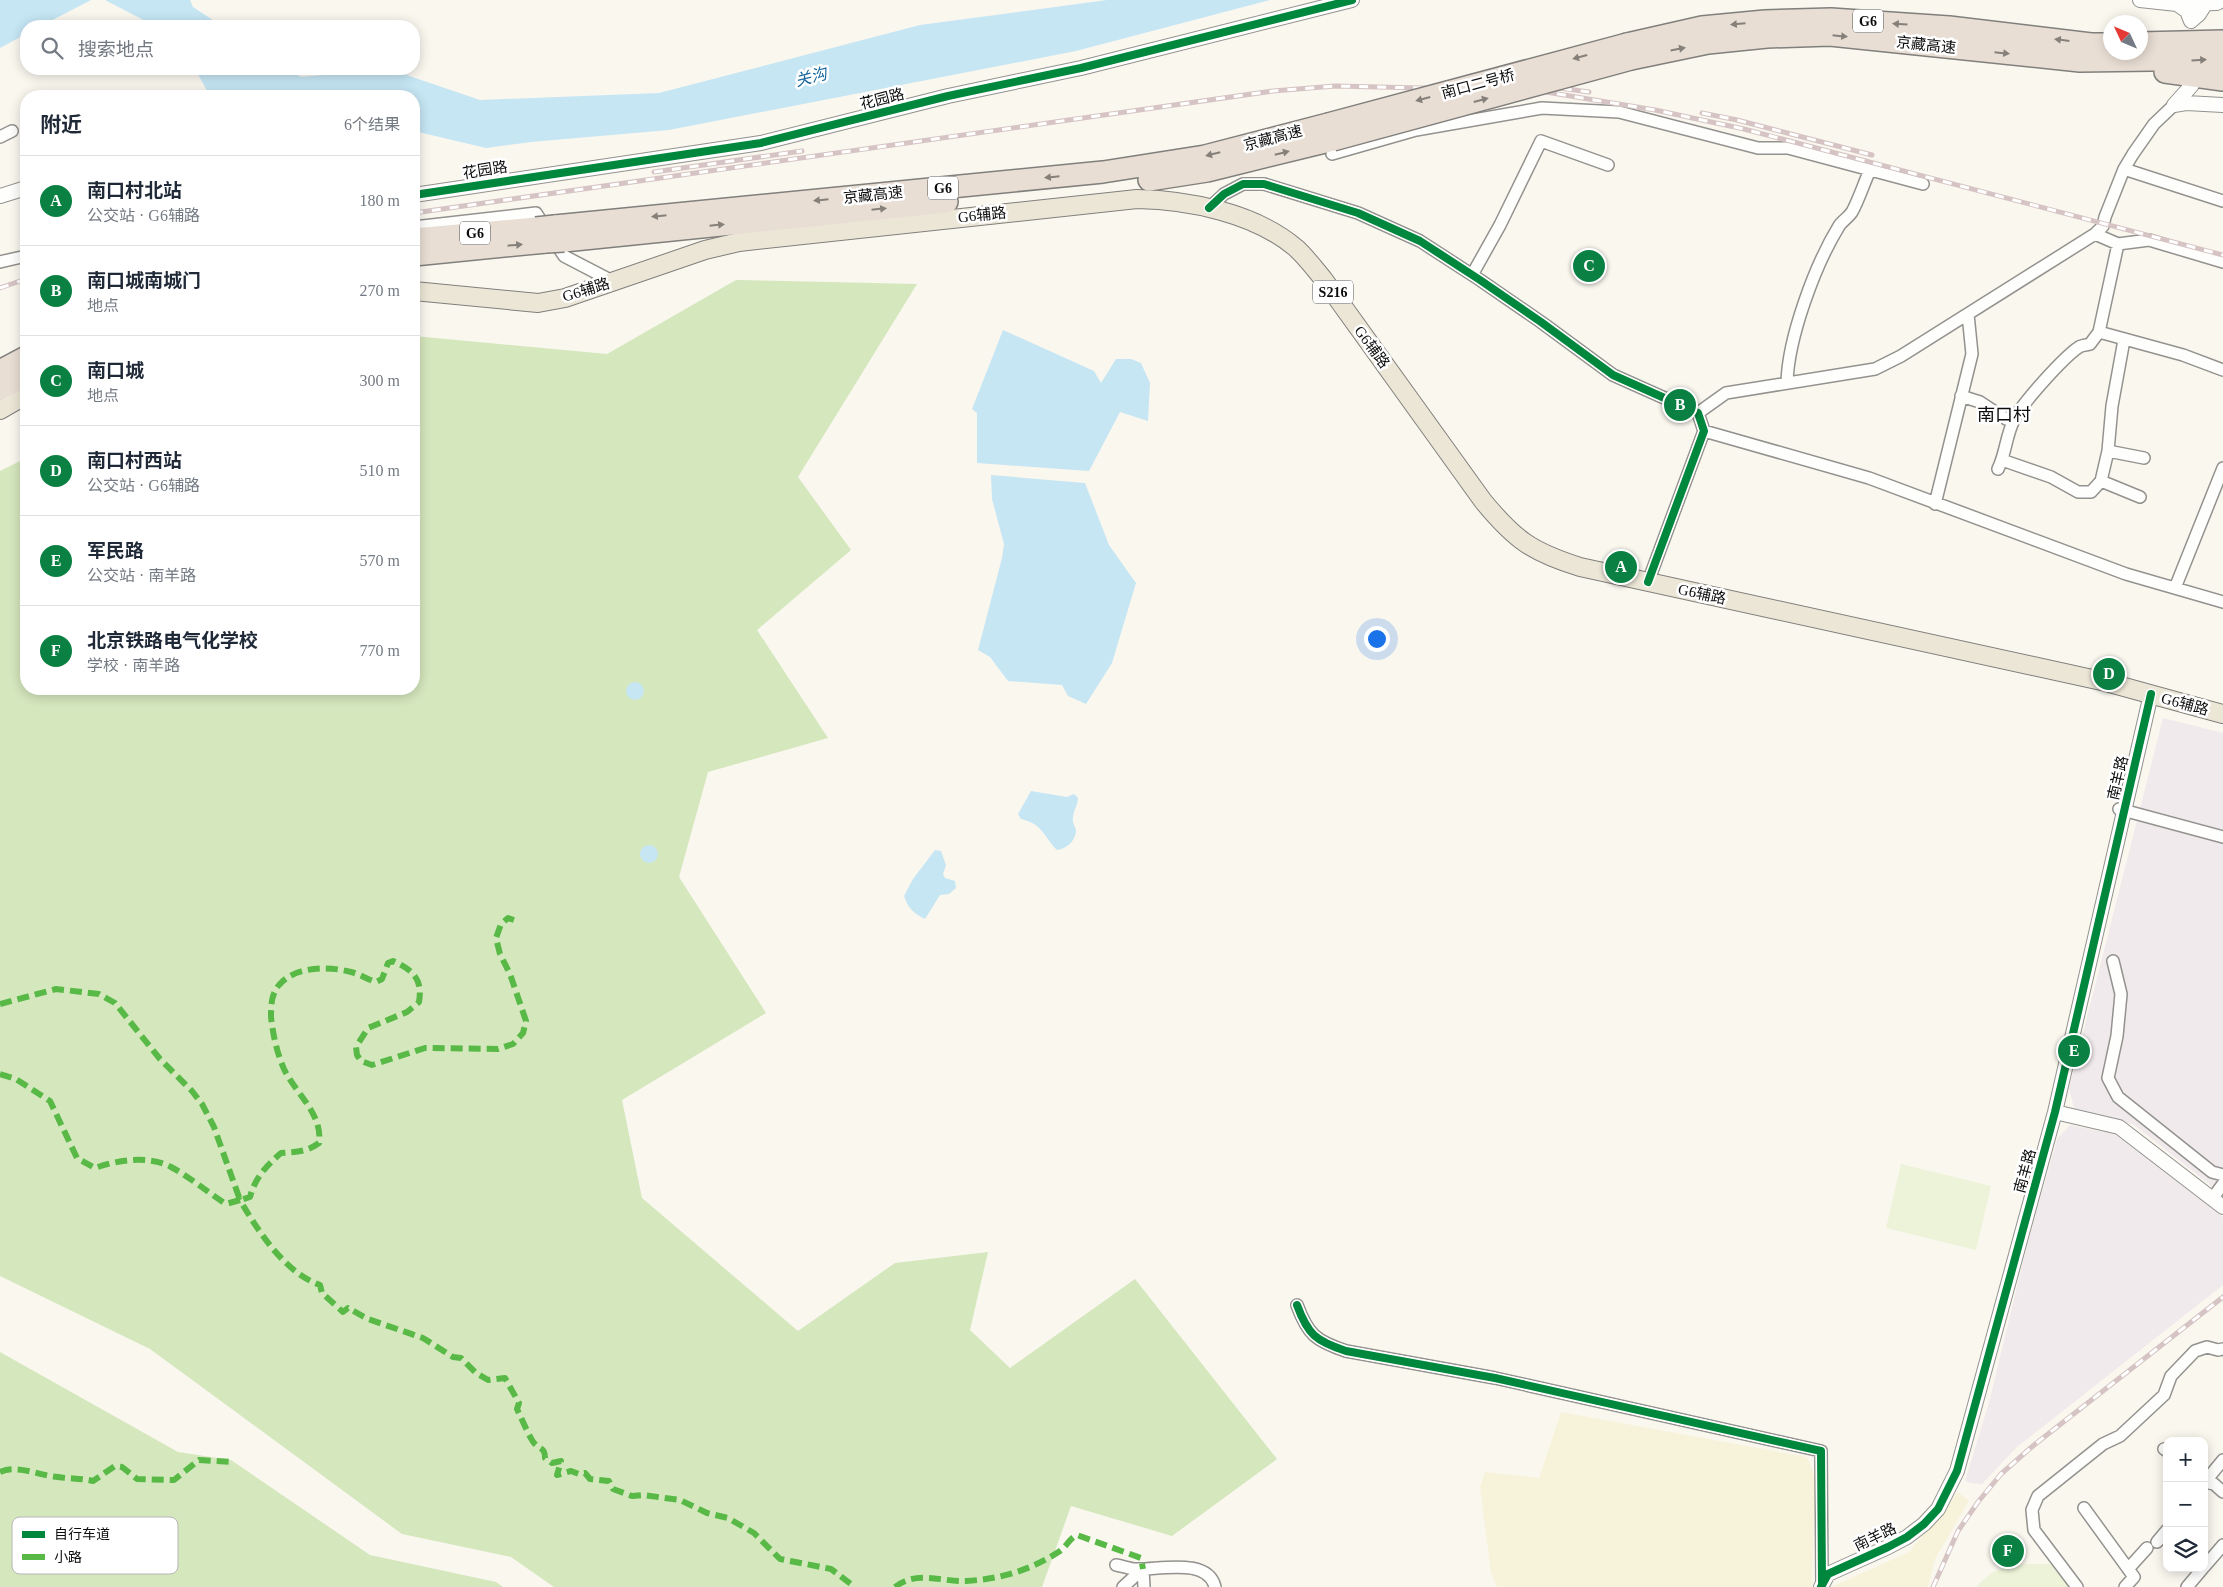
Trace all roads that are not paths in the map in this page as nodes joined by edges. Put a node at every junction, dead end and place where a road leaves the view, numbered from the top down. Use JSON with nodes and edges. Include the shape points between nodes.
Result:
{"nodes":[{"id":1,"x":1352,"y":0,"type":"edge"},
{"id":2,"x":2140,"y":0,"type":"edge"},
{"id":3,"x":2222,"y":0,"type":"edge"},
{"id":4,"x":2223,"y":42,"type":"edge"},
{"id":5,"x":2148,"y":43,"type":"edge"},
{"id":6,"x":2103,"y":44,"type":"edge"},
{"id":7,"x":1629,"y":51,"type":"junction"},
{"id":8,"x":2223,"y":59,"type":"edge"},
{"id":9,"x":2080,"y":62,"type":"junction"},
{"id":10,"x":2223,"y":80,"type":"edge"},
{"id":11,"x":2174,"y":104,"type":"joint"},
{"id":12,"x":2223,"y":105,"type":"edge"},
{"id":13,"x":12,"y":131,"type":"dead end"},
{"id":14,"x":0,"y":137,"type":"edge"},
{"id":15,"x":1331,"y":139,"type":"junction"},
{"id":16,"x":1608,"y":165,"type":"dead end"},
{"id":17,"x":2124,"y":169,"type":"junction"},
{"id":18,"x":1870,"y":170,"type":"junction"},
{"id":19,"x":1923,"y":184,"type":"dead end"},
{"id":20,"x":20,"y":190,"type":"edge"},
{"id":21,"x":420,"y":194,"type":"edge"},
{"id":22,"x":0,"y":196,"type":"edge"},
{"id":23,"x":2223,"y":201,"type":"edge"},
{"id":24,"x":1208,"y":208,"type":"junction"},
{"id":25,"x":420,"y":226,"type":"edge"},
{"id":26,"x":550,"y":234,"type":"junction"},
{"id":27,"x":2095,"y":234,"type":"junction"},
{"id":28,"x":420,"y":239,"type":"edge"},
{"id":29,"x":2118,"y":244,"type":"junction"},
{"id":30,"x":420,"y":254,"type":"edge"},
{"id":31,"x":20,"y":257,"type":"edge"},
{"id":32,"x":0,"y":262,"type":"edge"},
{"id":33,"x":2223,"y":262,"type":"edge"},
{"id":34,"x":1472,"y":274,"type":"junction"},
{"id":35,"x":614,"y":282,"type":"junction"},
{"id":36,"x":420,"y":292,"type":"edge"},
{"id":37,"x":1968,"y":314,"type":"junction"},
{"id":38,"x":2098,"y":332,"type":"junction"},
{"id":39,"x":2124,"y":340,"type":"junction"},
{"id":40,"x":20,"y":360,"type":"edge"},
{"id":41,"x":2223,"y":370,"type":"edge"},
{"id":42,"x":0,"y":371,"type":"edge"},
{"id":43,"x":20,"y":378,"type":"edge"},
{"id":44,"x":1787,"y":383,"type":"junction"},
{"id":45,"x":0,"y":389,"type":"edge"},
{"id":46,"x":1962,"y":396,"type":"junction"},
{"id":47,"x":20,"y":398,"type":"edge"},
{"id":48,"x":0,"y":410,"type":"edge"},
{"id":49,"x":1698,"y":413,"type":"junction"},
{"id":50,"x":2014,"y":420,"type":"junction"},
{"id":51,"x":1704,"y":431,"type":"junction"},
{"id":52,"x":2108,"y":451,"type":"junction"},
{"id":53,"x":2144,"y":458,"type":"dead end"},
{"id":54,"x":2223,"y":468,"type":"edge"},
{"id":55,"x":2101,"y":481,"type":"junction"},
{"id":56,"x":2140,"y":497,"type":"dead end"},
{"id":57,"x":1935,"y":504,"type":"junction"},
{"id":58,"x":1648,"y":582,"type":"junction"},
{"id":59,"x":2175,"y":588,"type":"junction"},
{"id":60,"x":2223,"y":602,"type":"edge"},
{"id":61,"x":2151,"y":694,"type":"junction"},
{"id":62,"x":2223,"y":714,"type":"edge"},
{"id":63,"x":2121,"y":810,"type":"junction"},
{"id":64,"x":2223,"y":837,"type":"edge"},
{"id":65,"x":2113,"y":961,"type":"dead end"},
{"id":66,"x":2055,"y":1112,"type":"junction"},
{"id":67,"x":2223,"y":1175,"type":"edge"},
{"id":68,"x":2223,"y":1184,"type":"edge"},
{"id":69,"x":2212,"y":1199,"type":"junction"},
{"id":70,"x":2223,"y":1207,"type":"edge"},
{"id":71,"x":1297,"y":1305,"type":"dead end"},
{"id":72,"x":2223,"y":1349,"type":"edge"},
{"id":73,"x":2223,"y":1460,"type":"edge"},
{"id":74,"x":2205,"y":1482,"type":"edge"},
{"id":75,"x":2208,"y":1483,"type":"edge"},
{"id":76,"x":2223,"y":1492,"type":"edge"},
{"id":77,"x":2084,"y":1508,"type":"dead end"},
{"id":78,"x":2163,"y":1535,"type":"edge"},
{"id":79,"x":2157,"y":1542,"type":"dead end"},
{"id":80,"x":2223,"y":1545,"type":"edge"},
{"id":81,"x":2147,"y":1548,"type":"dead end"},
{"id":82,"x":2208,"y":1563,"type":"edge"},
{"id":83,"x":1116,"y":1565,"type":"dead end"},
{"id":84,"x":1139,"y":1569,"type":"junction"},
{"id":85,"x":2128,"y":1569,"type":"junction"},
{"id":86,"x":2200,"y":1572,"type":"edge"},
{"id":87,"x":1821,"y":1585,"type":"edge"},
{"id":88,"x":1123,"y":1587,"type":"edge"},
{"id":89,"x":1144,"y":1587,"type":"edge"},
{"id":90,"x":1215,"y":1587,"type":"edge"},
{"id":91,"x":2077,"y":1587,"type":"edge"},
{"id":92,"x":2125,"y":1587,"type":"edge"},
{"id":93,"x":2187,"y":1587,"type":"edge"}],
"edges":[{"from":1,"to":21,"type":"street","name":"花园路","via":[[761,143]]},
{"from":2,"to":3,"type":"street","via":[[2176,4],[2187,11],[2191,21],[2206,3]]},
{"from":4,"to":5,"type":"highway"},
{"from":6,"to":7,"type":"highway","name":"京藏高速","number":"G6","one_way":true,"via":[[1949,27],[1831,19],[1702,27]]},
{"from":7,"to":9,"type":"highway","name":"京藏高速","number":"G6","one_way":true,"via":[[1767,37],[1830,35]]},
{"from":7,"to":15,"type":"highway","name":"南口二号桥","number":"G6","bridge":true},
{"from":9,"to":8,"type":"highway","name":"京藏高速","number":"G6","one_way":true},
{"from":9,"to":10,"type":"highway"},
{"from":11,"to":12,"type":"street","via":[[2192,85],[2194,92],[2206,104]]},
{"from":11,"to":17,"type":"street","via":[[2154,124]]},
{"from":13,"to":14,"type":"street"},
{"from":15,"to":18,"type":"street","via":[[1416,130],[1542,108],[1619,112],[1758,148],[1788,148]]},
{"from":15,"to":26,"type":"highway","name":"南口二号桥","via":[[1207,171],[1104,187]]},
{"from":16,"to":34,"type":"street","via":[[1541,141]]},
{"from":17,"to":23,"type":"street"},
{"from":17,"to":27,"type":"street","via":[[2103,226]]},
{"from":18,"to":19,"type":"street"},
{"from":18,"to":44,"type":"street","via":[[1851,214],[1840,225],[1815,273],[1797,331]]},
{"from":20,"to":22,"type":"street"},
{"from":24,"to":34,"type":"street","via":[[1243,184],[1264,184],[1358,213],[1420,241]]},
{"from":24,"to":35,"type":"main road","name":"G6辅路","number":"S216","via":[[1166,200],[1137,199],[770,238],[705,250]]},
{"from":24,"to":58,"type":"main road","name":"G6辅路","number":"S216","via":[[1262,227],[1297,249],[1324,280],[1483,501],[1519,540],[1554,559]]},
{"from":25,"to":35,"type":"street","via":[[536,212],[564,256]]},
{"from":26,"to":28,"type":"highway","number":"G6"},
{"from":30,"to":26,"type":"highway","one_way":true},
{"from":27,"to":29,"type":"street"},
{"from":27,"to":37,"type":"street"},
{"from":29,"to":33,"type":"street","via":[[2149,240]]},
{"from":29,"to":38,"type":"street"},
{"from":31,"to":32,"type":"street"},
{"from":34,"to":49,"type":"street","via":[[1613,375]]},
{"from":35,"to":36,"type":"main road","name":"G6辅路","number":"S216","via":[[538,303]]},
{"from":37,"to":44,"type":"street","via":[[1876,369]]},
{"from":37,"to":46,"type":"street","via":[[1972,354]]},
{"from":38,"to":39,"type":"street"},
{"from":38,"to":50,"type":"street","via":[[2090,344],[2080,346],[2044,381]]},
{"from":39,"to":41,"type":"street","via":[[2183,355]]},
{"from":39,"to":52,"type":"street"},
{"from":40,"to":42,"type":"highway"},
{"from":43,"to":45,"type":"highway"},
{"from":44,"to":49,"type":"street","via":[[1726,393]]},
{"from":46,"to":50,"type":"street"},
{"from":46,"to":57,"type":"street"},
{"from":47,"to":48,"type":"main road"},
{"from":49,"to":51,"type":"street"},
{"from":50,"to":55,"type":"street","via":[[2000,464],[2051,477],[2078,492],[2091,492]]},
{"from":51,"to":57,"type":"street","via":[[1869,478]]},
{"from":51,"to":58,"type":"street"},
{"from":52,"to":53,"type":"street"},
{"from":52,"to":55,"type":"street"},
{"from":54,"to":59,"type":"street"},
{"from":55,"to":56,"type":"street"},
{"from":57,"to":59,"type":"street"},
{"from":58,"to":61,"type":"main road","name":"G6辅路","number":"S216"},
{"from":59,"to":60,"type":"street"},
{"from":61,"to":62,"type":"main road","name":"G6辅路","number":"S216"},
{"from":61,"to":63,"type":"street","name":"南羊路"},
{"from":63,"to":64,"type":"street"},
{"from":63,"to":66,"type":"street","name":"南羊路"},
{"from":65,"to":67,"type":"street","via":[[2121,994],[2108,1078],[2118,1097],[2212,1172]]},
{"from":66,"to":69,"type":"street","via":[[2118,1127]]},
{"from":66,"to":87,"type":"street","name":"南羊路","via":[[1963,1453],[1949,1490],[1938,1509],[1907,1537],[1832,1572]]},
{"from":68,"to":69,"type":"street"},
{"from":69,"to":70,"type":"street"},
{"from":71,"to":87,"type":"street","via":[[1304,1326],[1323,1344],[1346,1351],[1495,1378],[1821,1451]]},
{"from":72,"to":91,"type":"street","via":[[2195,1351],[2171,1376],[2164,1396],[2120,1436],[2103,1444],[2038,1496],[2032,1510],[2034,1530]]},
{"from":73,"to":74,"type":"street"},
{"from":75,"to":76,"type":"street"},
{"from":77,"to":85,"type":"street"},
{"from":78,"to":79,"type":"street"},
{"from":80,"to":82,"type":"street"},
{"from":81,"to":85,"type":"street"},
{"from":83,"to":84,"type":"street"},
{"from":84,"to":88,"type":"street"},
{"from":84,"to":89,"type":"street"},
{"from":84,"to":90,"type":"street","via":[[1192,1568],[1209,1576]]},
{"from":85,"to":92,"type":"street","via":[[2134,1577]]},
{"from":86,"to":93,"type":"street"}]}
